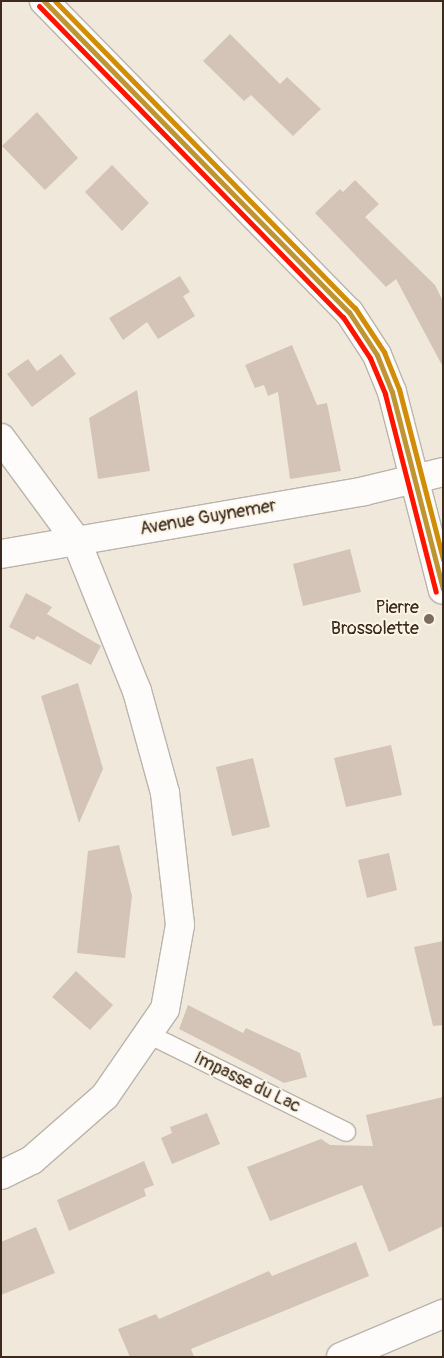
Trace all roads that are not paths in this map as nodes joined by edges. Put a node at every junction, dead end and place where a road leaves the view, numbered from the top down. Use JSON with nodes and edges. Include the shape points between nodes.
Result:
{"nodes":[{"id":1,"x":44,"y":1,"type":"edge"},
{"id":2,"x":1,"y":438,"type":"edge"},
{"id":3,"x":443,"y":472,"type":"edge"},
{"id":4,"x":415,"y":480,"type":"junction"},
{"id":5,"x":76,"y":540,"type":"junction"},
{"id":6,"x":1,"y":554,"type":"edge"},
{"id":7,"x":443,"y":590,"type":"edge"},
{"id":8,"x":148,"y":1034,"type":"junction"},
{"id":9,"x":346,"y":1132,"type":"dead end"},
{"id":10,"x":1,"y":1175,"type":"edge"},
{"id":11,"x":443,"y":1314,"type":"edge"},
{"id":12,"x":340,"y":1357,"type":"edge"}],
"edges":[{"from":1,"to":4,"type":"street","via":[[349,312],[377,354],[392,392]]},
{"from":2,"to":5,"type":"street"},
{"from":3,"to":4,"type":"street","name":"Avenue Guynemer"},
{"from":4,"to":5,"type":"street","name":"Avenue Guynemer"},
{"from":4,"to":7,"type":"street"},
{"from":5,"to":6,"type":"street","name":"Avenue Guynemer"},
{"from":5,"to":8,"type":"street","via":[[137,691],[165,793],[180,925],[165,1009]]},
{"from":8,"to":9,"type":"lane","name":"Impasse du Lac"},
{"from":8,"to":10,"type":"street","via":[[105,1096],[32,1160]]},
{"from":11,"to":12,"type":"street"}]}
